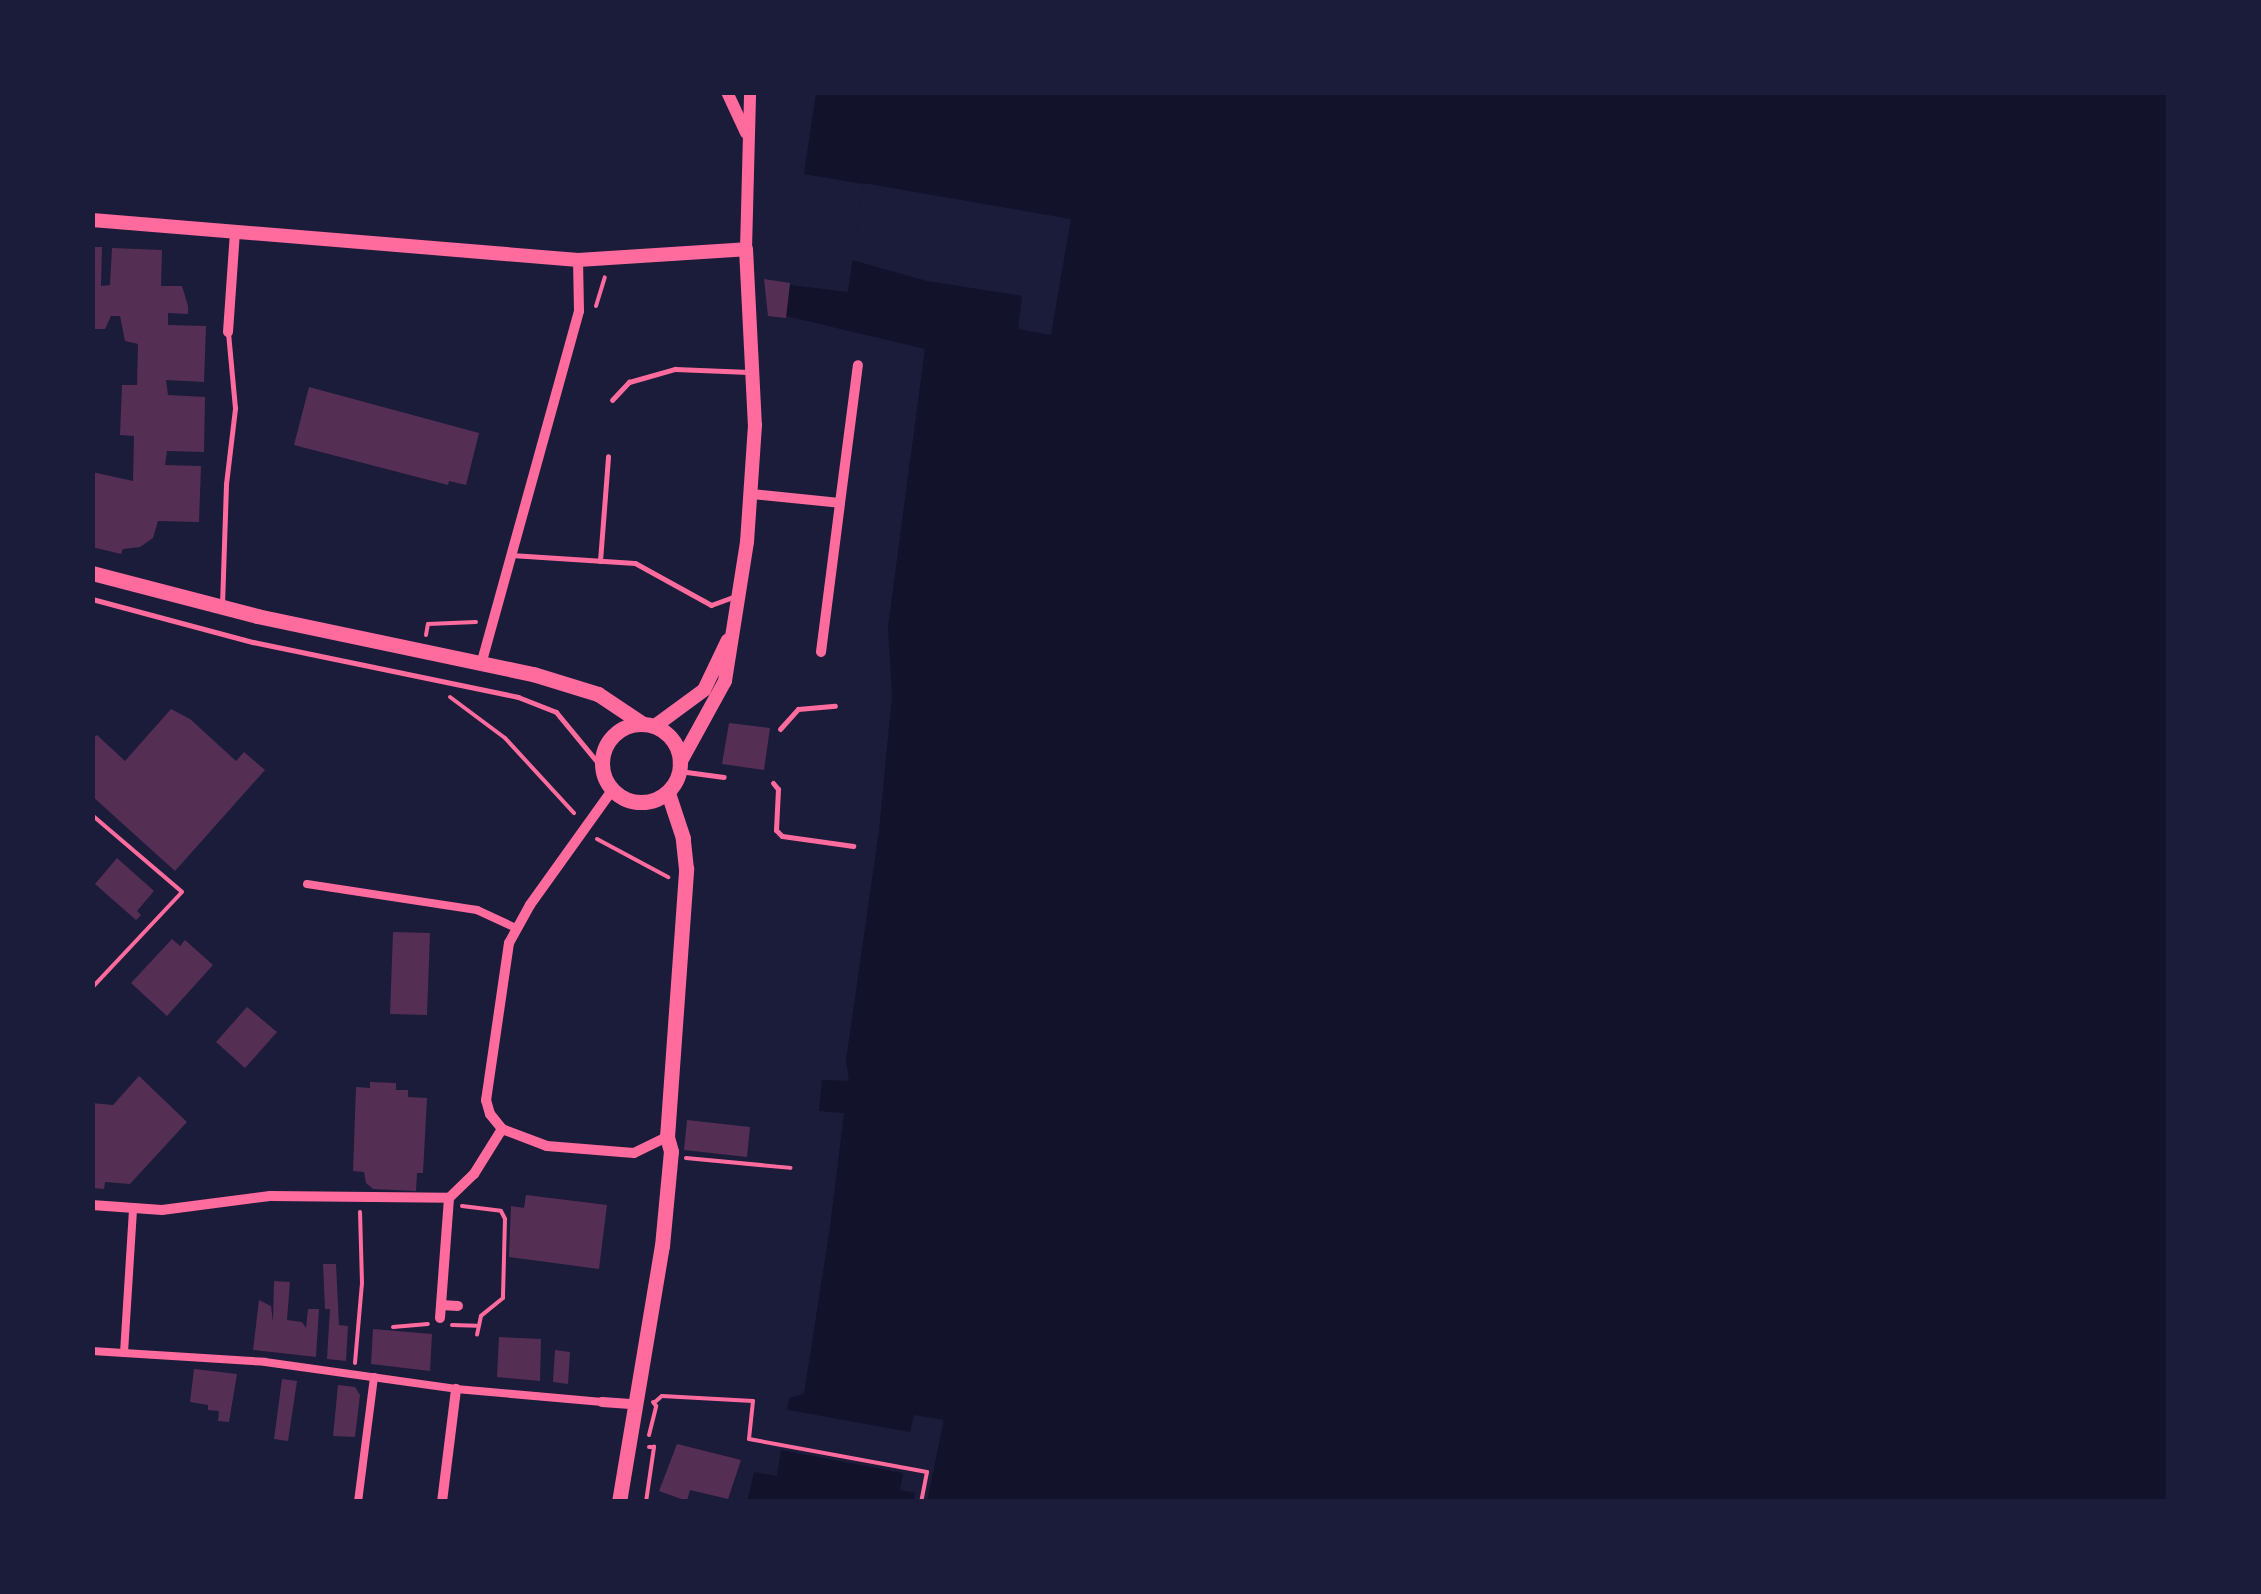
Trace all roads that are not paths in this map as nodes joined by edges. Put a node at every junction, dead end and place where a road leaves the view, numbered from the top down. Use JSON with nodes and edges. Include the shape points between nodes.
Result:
{"nodes":[{"id":1,"x":727,"y":92,"type":"edge"},
{"id":2,"x":750,"y":92,"type":"edge"},
{"id":3,"x":750,"y":145,"type":"junction"},
{"id":4,"x":92,"y":220,"type":"edge"},
{"id":5,"x":235,"y":233,"type":"junction"},
{"id":6,"x":746,"y":249,"type":"junction"},
{"id":7,"x":578,"y":260,"type":"junction"},
{"id":8,"x":228,"y":332,"type":"joint"},
{"id":9,"x":858,"y":365,"type":"dead end"},
{"id":10,"x":752,"y":372,"type":"junction"},
{"id":11,"x":612,"y":400,"type":"dead end"},
{"id":12,"x":608,"y":456,"type":"dead end"},
{"id":13,"x":752,"y":494,"type":"junction"},
{"id":14,"x":840,"y":503,"type":"junction"},
{"id":15,"x":511,"y":555,"type":"junction"},
{"id":16,"x":600,"y":561,"type":"junction"},
{"id":17,"x":92,"y":573,"type":"edge"},
{"id":18,"x":739,"y":594,"type":"junction"},
{"id":19,"x":92,"y":600,"type":"edge"},
{"id":20,"x":222,"y":608,"type":"junction"},
{"id":21,"x":734,"y":631,"type":"junction"},
{"id":22,"x":821,"y":652,"type":"dead end"},
{"id":23,"x":482,"y":660,"type":"junction"},
{"id":24,"x":835,"y":706,"type":"dead end"},
{"id":25,"x":649,"y":725,"type":"junction"},
{"id":26,"x":780,"y":729,"type":"dead end"},
{"id":27,"x":680,"y":767,"type":"junction"},
{"id":28,"x":602,"y":769,"type":"junction"},
{"id":29,"x":724,"y":777,"type":"dead end"},
{"id":30,"x":773,"y":783,"type":"dead end"},
{"id":31,"x":613,"y":790,"type":"junction"},
{"id":32,"x":668,"y":793,"type":"junction"},
{"id":33,"x":853,"y":846,"type":"dead end"},
{"id":34,"x":307,"y":884,"type":"dead end"},
{"id":35,"x":516,"y":928,"type":"junction"},
{"id":36,"x":502,"y":1129,"type":"junction"},
{"id":37,"x":667,"y":1137,"type":"junction"},
{"id":38,"x":449,"y":1198,"type":"junction"},
{"id":39,"x":92,"y":1205,"type":"edge"},
{"id":40,"x":133,"y":1208,"type":"junction"},
{"id":41,"x":458,"y":1306,"type":"dead end"},
{"id":42,"x":92,"y":1351,"type":"edge"},
{"id":43,"x":124,"y":1353,"type":"junction"},
{"id":44,"x":374,"y":1377,"type":"junction"},
{"id":45,"x":456,"y":1390,"type":"junction"},
{"id":46,"x":602,"y":1402,"type":"joint"},
{"id":47,"x":634,"y":1404,"type":"junction"},
{"id":48,"x":358,"y":1502,"type":"edge"},
{"id":49,"x":442,"y":1502,"type":"edge"},
{"id":50,"x":619,"y":1502,"type":"edge"}],
"edges":[{"from":1,"to":3,"type":"street"},
{"from":2,"to":3,"type":"street"},
{"from":3,"to":6,"type":"street"},
{"from":4,"to":5,"type":"main road"},
{"from":5,"to":7,"type":"main road"},
{"from":5,"to":8,"type":"street"},
{"from":6,"to":7,"type":"main road"},
{"from":6,"to":10,"type":"main road"},
{"from":7,"to":15,"type":"street","via":[[579,311]]},
{"from":8,"to":20,"type":"lane","via":[[235,408]]},
{"from":9,"to":14,"type":"street"},
{"from":10,"to":11,"type":"lane","via":[[676,369],[629,382]]},
{"from":10,"to":13,"type":"main road"},
{"from":12,"to":16,"type":"lane"},
{"from":13,"to":14,"type":"street"},
{"from":13,"to":18,"type":"main road"},
{"from":14,"to":22,"type":"street"},
{"from":15,"to":16,"type":"lane"},
{"from":15,"to":23,"type":"street"},
{"from":16,"to":18,"type":"lane","via":[[635,563],[711,605]]},
{"from":17,"to":20,"type":"main road"},
{"from":18,"to":21,"type":"main road"},
{"from":19,"to":28,"type":"lane","via":[[253,642],[518,697],[556,712]]},
{"from":20,"to":23,"type":"main road"},
{"from":21,"to":25,"type":"main road","via":[[704,690]]},
{"from":21,"to":27,"type":"main road","via":[[725,681]]},
{"from":23,"to":25,"type":"main road","via":[[598,694]]},
{"from":24,"to":26,"type":"lane","via":[[798,710]]},
{"from":25,"to":27,"type":"main road","via":[[673,741]]},
{"from":25,"to":28,"type":"main road","via":[[612,736]]},
{"from":27,"to":29,"type":"lane"},
{"from":27,"to":32,"type":"main road"},
{"from":28,"to":31,"type":"main road"},
{"from":30,"to":33,"type":"lane","via":[[782,836]]},
{"from":31,"to":32,"type":"main road","via":[[635,801]]},
{"from":31,"to":35,"type":"street"},
{"from":32,"to":37,"type":"main road","via":[[686,869]]},
{"from":34,"to":35,"type":"street","via":[[477,910]]},
{"from":35,"to":36,"type":"street","via":[[504,964],[486,1100]]},
{"from":36,"to":37,"type":"street","via":[[547,1146],[624,1154]]},
{"from":36,"to":38,"type":"street","via":[[474,1174]]},
{"from":37,"to":47,"type":"main road","via":[[662,1246]]},
{"from":38,"to":40,"type":"street","via":[[270,1196],[192,1208]]},
{"from":38,"to":41,"type":"street","via":[[440,1311]]},
{"from":39,"to":40,"type":"street"},
{"from":40,"to":43,"type":"street"},
{"from":42,"to":43,"type":"street"},
{"from":43,"to":44,"type":"street"},
{"from":44,"to":45,"type":"street"},
{"from":44,"to":48,"type":"street"},
{"from":45,"to":46,"type":"street"},
{"from":45,"to":49,"type":"street"},
{"from":46,"to":47,"type":"street"},
{"from":47,"to":50,"type":"main road"}]}
